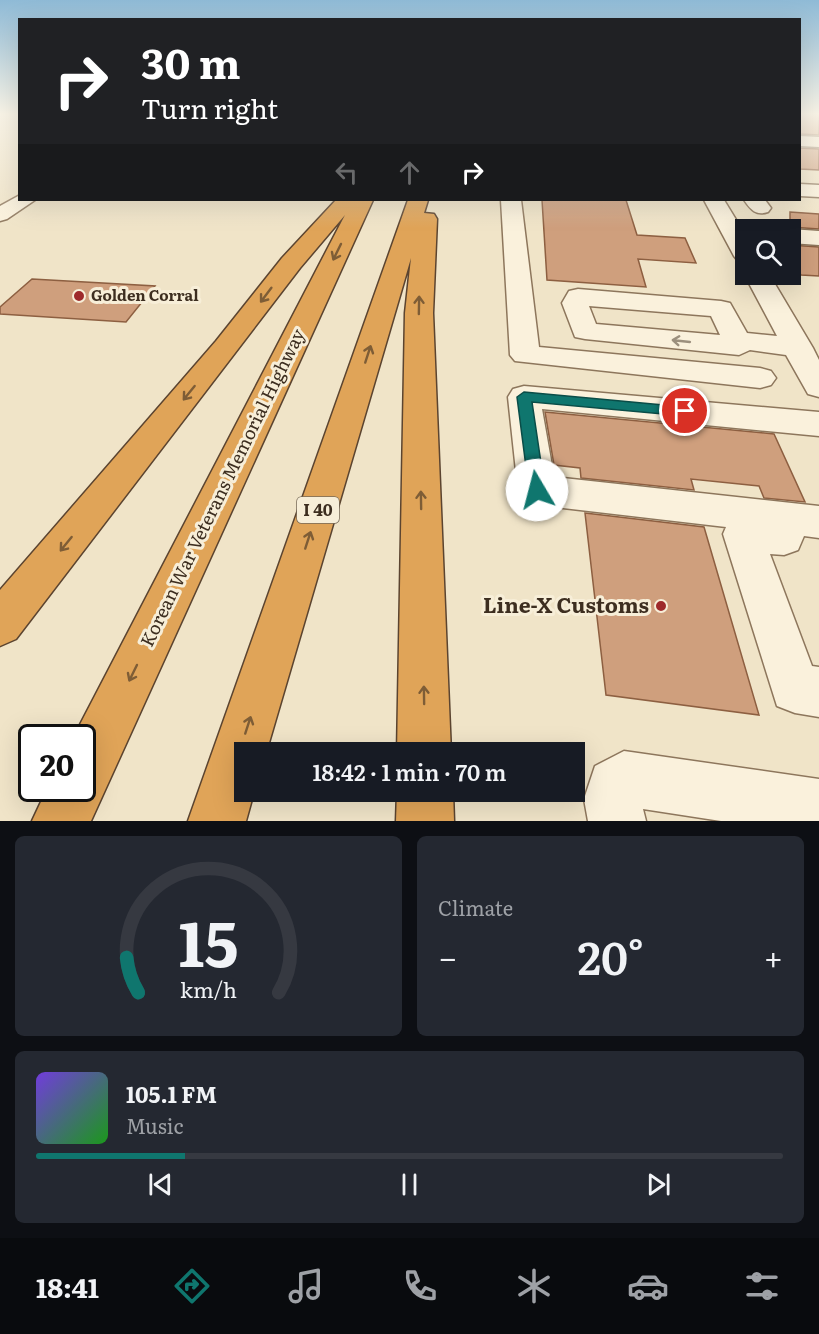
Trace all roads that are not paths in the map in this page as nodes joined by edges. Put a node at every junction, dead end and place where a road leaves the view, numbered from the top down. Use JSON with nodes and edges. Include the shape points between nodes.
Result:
{"nodes":[{"id":1,"x":801,"y":190,"type":"edge"},
{"id":2,"x":819,"y":191,"type":"edge"},
{"id":3,"x":24,"y":201,"type":"edge"},
{"id":4,"x":346,"y":201,"type":"edge"},
{"id":5,"x":363,"y":201,"type":"edge"},
{"id":6,"x":418,"y":201,"type":"edge"},
{"id":7,"x":428,"y":201,"type":"edge"},
{"id":8,"x":511,"y":201,"type":"edge"},
{"id":9,"x":715,"y":201,"type":"edge"},
{"id":10,"x":0,"y":215,"type":"edge"},
{"id":11,"x":735,"y":229,"type":"edge"},
{"id":12,"x":801,"y":237,"type":"edge"},
{"id":13,"x":819,"y":238,"type":"edge"},
{"id":14,"x":762,"y":285,"type":"edge"},
{"id":15,"x":585,"y":331,"type":"dead end"},
{"id":16,"x":798,"y":348,"type":"junction"},
{"id":17,"x":760,"y":378,"type":"dead end"},
{"id":18,"x":819,"y":387,"type":"edge"},
{"id":19,"x":819,"y":424,"type":"edge"},
{"id":20,"x":819,"y":522,"type":"edge"},
{"id":21,"x":819,"y":542,"type":"edge"},
{"id":22,"x":0,"y":624,"type":"edge"},
{"id":23,"x":819,"y":692,"type":"edge"},
{"id":24,"x":424,"y":742,"type":"edge"},
{"id":25,"x":96,"y":748,"type":"edge"},
{"id":26,"x":70,"y":802,"type":"edge"},
{"id":27,"x":425,"y":802,"type":"edge"},
{"id":28,"x":809,"y":811,"type":"edge"},
{"id":29,"x":61,"y":821,"type":"edge"},
{"id":30,"x":218,"y":821,"type":"edge"},
{"id":31,"x":425,"y":821,"type":"edge"},
{"id":32,"x":617,"y":821,"type":"edge"}],
"edges":[{"from":1,"to":2,"type":"street"},
{"from":3,"to":10,"type":"street"},
{"from":4,"to":22,"type":"highway","one_way":true,"via":[[291,263]]},
{"from":5,"to":25,"type":"highway","name":"Korean War Veterans Memorial Highway","one_way":true},
{"from":30,"to":6,"type":"highway","number":"I 40","one_way":true},
{"from":24,"to":7,"type":"highway","one_way":true,"via":[[418,313]]},
{"from":8,"to":17,"type":"street","via":[[525,355]]},
{"from":9,"to":11,"type":"street"},
{"from":12,"to":13,"type":"street"},
{"from":14,"to":16,"type":"street"},
{"from":15,"to":16,"type":"street"},
{"from":16,"to":18,"type":"street"},
{"from":19,"to":20,"type":"street","via":[[524,397],[537,490]]},
{"from":21,"to":23,"type":"street","via":[[743,534],[795,688]]},
{"from":26,"to":29,"type":"highway"},
{"from":27,"to":31,"type":"highway"},
{"from":28,"to":32,"type":"street","via":[[624,779],[615,786],[612,799]]}]}
